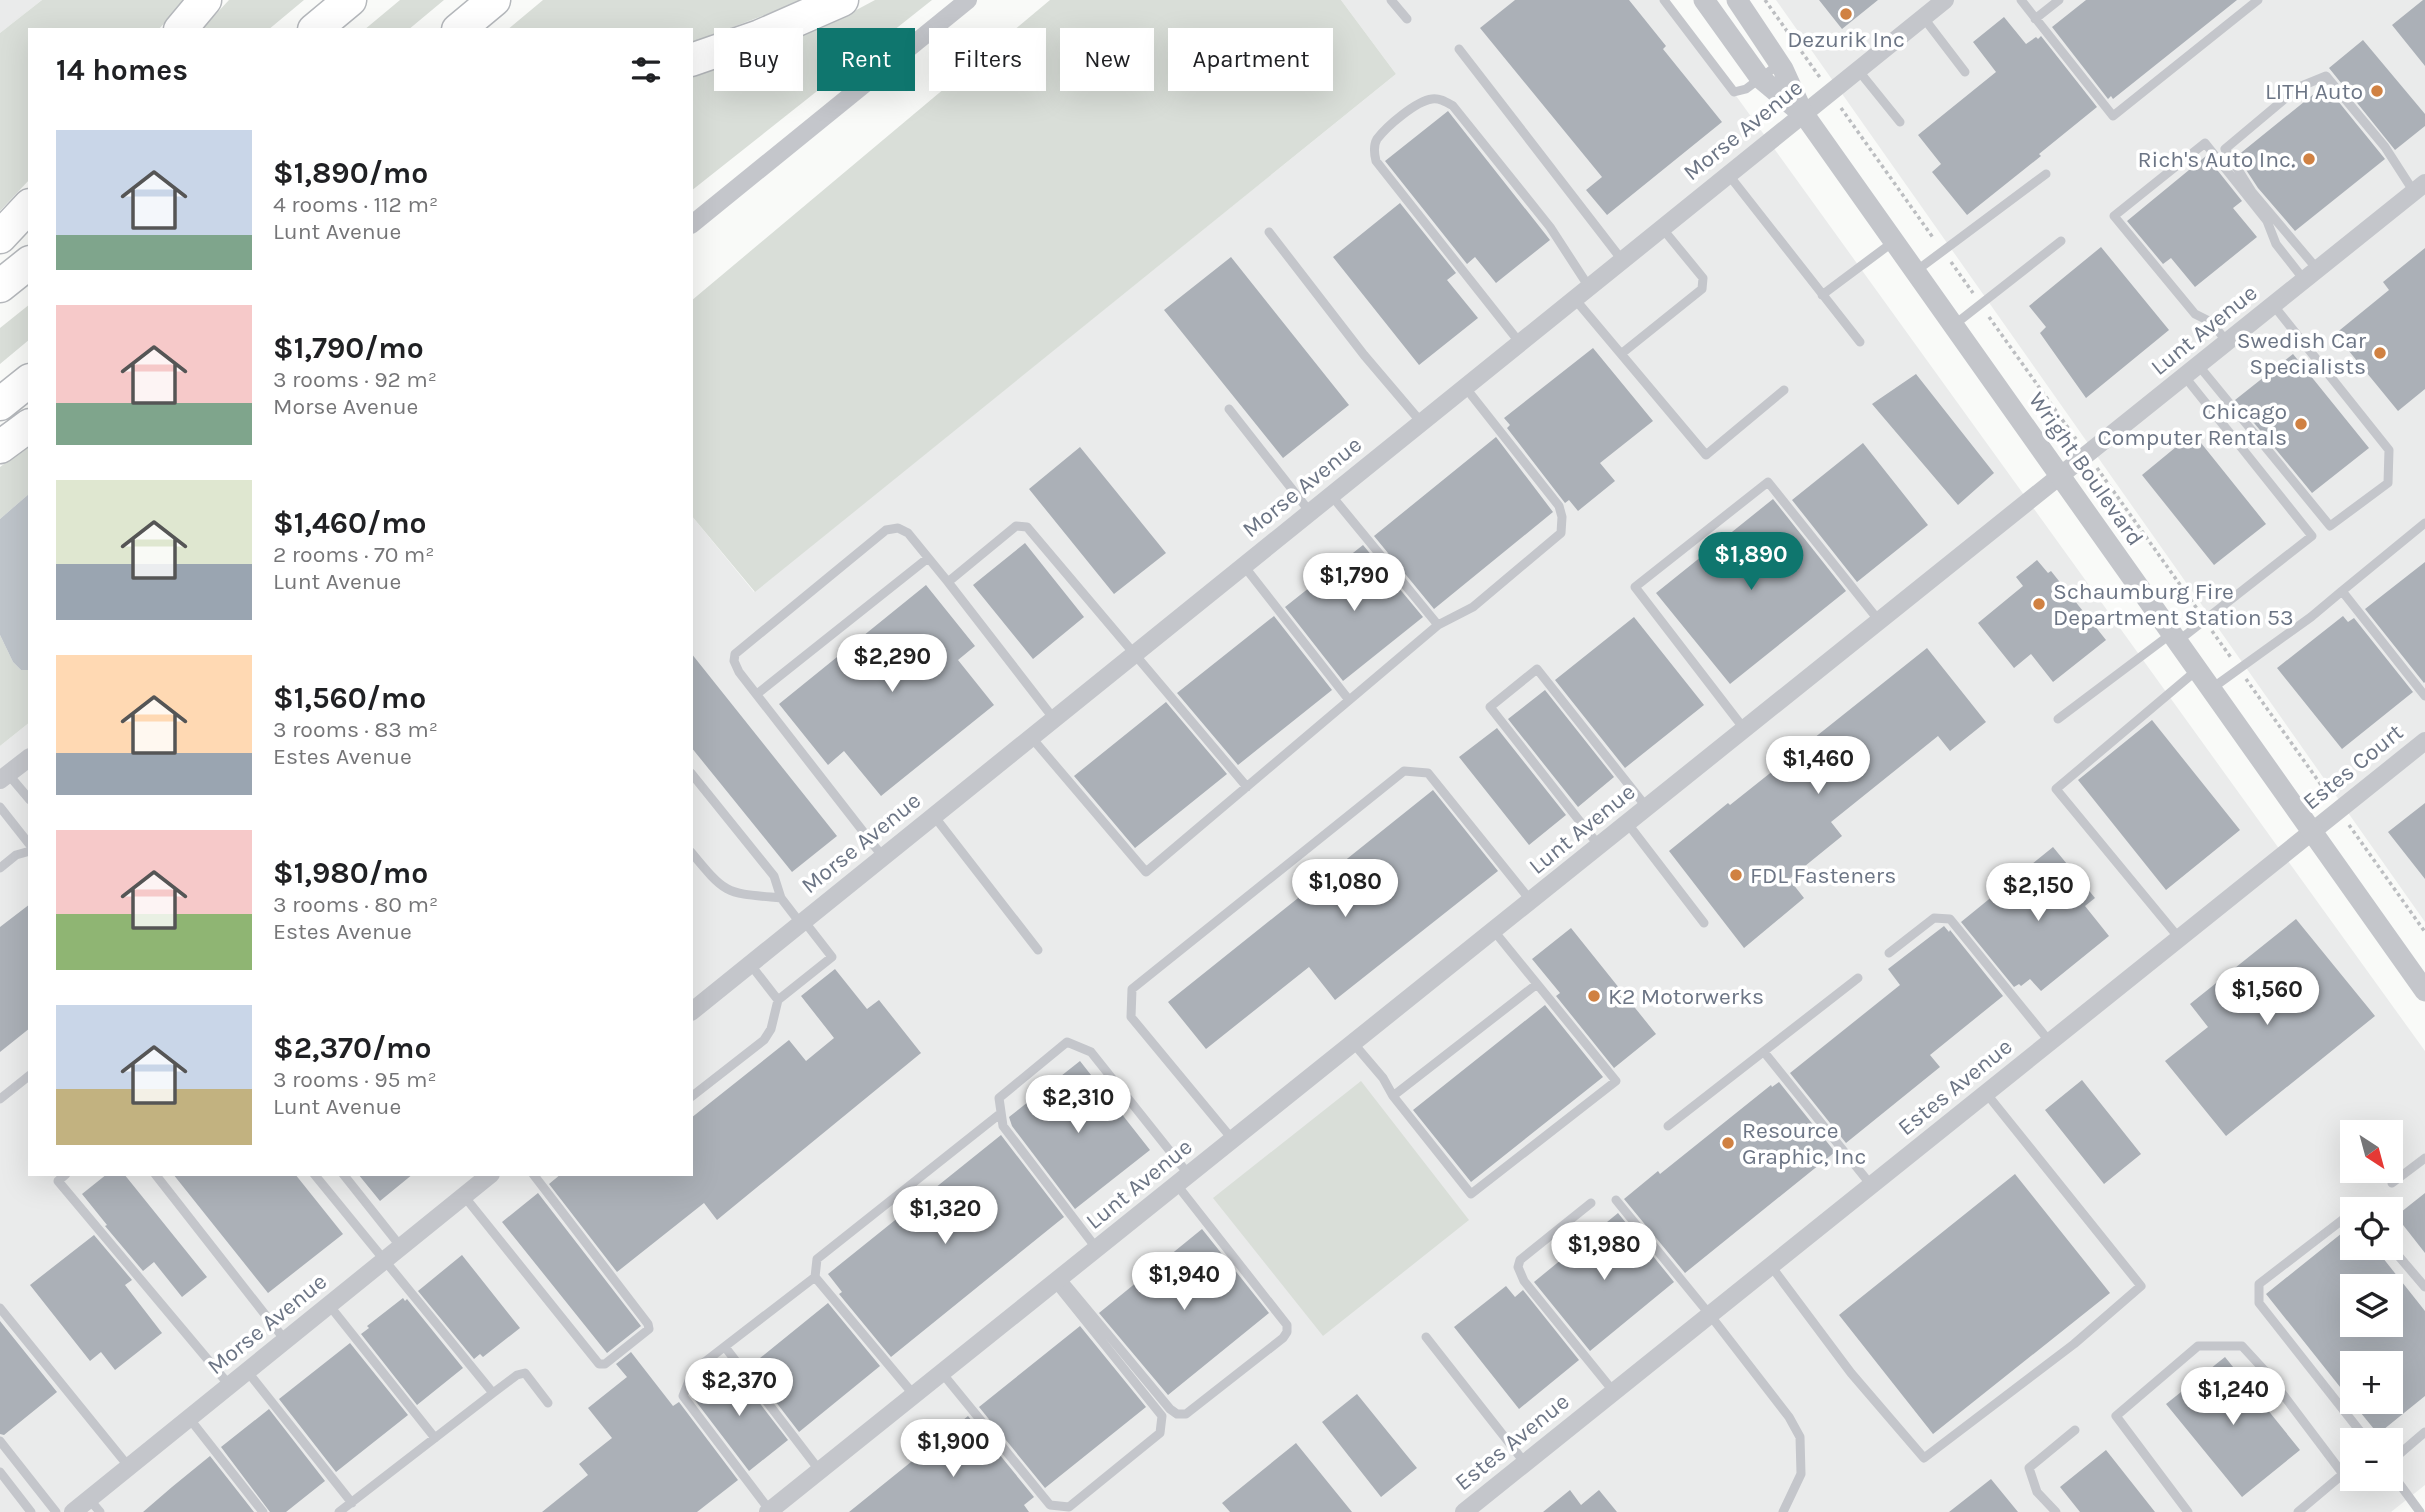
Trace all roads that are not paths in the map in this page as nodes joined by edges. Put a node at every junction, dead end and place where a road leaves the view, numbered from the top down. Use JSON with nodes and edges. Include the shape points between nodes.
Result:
{"nodes":[{"id":1,"x":205,"y":0,"type":"edge"},
{"id":2,"x":350,"y":0,"type":"edge"},
{"id":3,"x":494,"y":0,"type":"edge"},
{"id":4,"x":842,"y":0,"type":"edge"},
{"id":5,"x":968,"y":0,"type":"edge"},
{"id":6,"x":1391,"y":0,"type":"edge"},
{"id":7,"x":1664,"y":0,"type":"edge"},
{"id":8,"x":1704,"y":0,"type":"edge"},
{"id":9,"x":1737,"y":0,"type":"edge"},
{"id":10,"x":1945,"y":0,"type":"edge"},
{"id":11,"x":2021,"y":0,"type":"edge"},
{"id":12,"x":2059,"y":0,"type":"edge"},
{"id":13,"x":2258,"y":0,"type":"edge"},
{"id":14,"x":1923,"y":17,"type":"junction"},
{"id":15,"x":1407,"y":19,"type":"dead end"},
{"id":16,"x":2035,"y":19,"type":"junction"},
{"id":17,"x":182,"y":28,"type":"edge"},
{"id":18,"x":316,"y":28,"type":"edge"},
{"id":19,"x":460,"y":28,"type":"edge"},
{"id":20,"x":1459,"y":49,"type":"dead end"},
{"id":21,"x":693,"y":60,"type":"edge"},
{"id":22,"x":1779,"y":64,"type":"junction"},
{"id":23,"x":1858,"y":69,"type":"junction"},
{"id":24,"x":1965,"y":72,"type":"dead end"},
{"id":25,"x":1760,"y":78,"type":"junction"},
{"id":26,"x":1803,"y":113,"type":"junction"},
{"id":27,"x":1900,"y":122,"type":"dead end"},
{"id":28,"x":1728,"y":174,"type":"junction"},
{"id":29,"x":2046,"y":174,"type":"dead end"},
{"id":30,"x":2422,"y":186,"type":"edge"},
{"id":31,"x":28,"y":207,"type":"edge"},
{"id":32,"x":693,"y":223,"type":"edge"},
{"id":33,"x":1662,"y":228,"type":"junction"},
{"id":34,"x":1269,"y":232,"type":"dead end"},
{"id":35,"x":0,"y":237,"type":"edge"},
{"id":36,"x":2061,"y":241,"type":"dead end"},
{"id":37,"x":1893,"y":242,"type":"junction"},
{"id":38,"x":1622,"y":260,"type":"junction"},
{"id":39,"x":28,"y":264,"type":"edge"},
{"id":40,"x":1915,"y":272,"type":"junction"},
{"id":41,"x":2311,"y":275,"type":"junction"},
{"id":42,"x":0,"y":286,"type":"edge"},
{"id":43,"x":1582,"y":292,"type":"junction"},
{"id":44,"x":1822,"y":295,"type":"junction"},
{"id":45,"x":2274,"y":306,"type":"junction"},
{"id":46,"x":1952,"y":326,"type":"junction"},
{"id":47,"x":1520,"y":342,"type":"junction"},
{"id":48,"x":1860,"y":342,"type":"dead end"},
{"id":49,"x":2228,"y":343,"type":"junction"},
{"id":50,"x":1621,"y":354,"type":"junction"},
{"id":51,"x":2192,"y":372,"type":"junction"},
{"id":52,"x":28,"y":382,"type":"edge"},
{"id":53,"x":1465,"y":387,"type":"junction"},
{"id":54,"x":1784,"y":390,"type":"dead end"},
{"id":55,"x":0,"y":404,"type":"edge"},
{"id":56,"x":1229,"y":409,"type":"dead end"},
{"id":57,"x":1421,"y":422,"type":"junction"},
{"id":58,"x":28,"y":426,"type":"edge"},
{"id":59,"x":0,"y":447,"type":"edge"},
{"id":60,"x":2060,"y":478,"type":"junction"},
{"id":61,"x":1331,"y":495,"type":"junction"},
{"id":62,"x":1310,"y":512,"type":"junction"},
{"id":63,"x":2425,"y":523,"type":"edge"},
{"id":64,"x":928,"y":558,"type":"junction"},
{"id":65,"x":1244,"y":566,"type":"junction"},
{"id":66,"x":948,"y":582,"type":"junction"},
{"id":67,"x":2342,"y":591,"type":"junction"},
{"id":68,"x":1880,"y":622,"type":"junction"},
{"id":69,"x":1438,"y":625,"type":"junction"},
{"id":70,"x":2174,"y":638,"type":"junction"},
{"id":71,"x":1134,"y":654,"type":"junction"},
{"id":72,"x":2197,"y":670,"type":"junction"},
{"id":73,"x":2211,"y":689,"type":"junction"},
{"id":74,"x":757,"y":694,"type":"junction"},
{"id":75,"x":2425,"y":695,"type":"edge"},
{"id":76,"x":1349,"y":700,"type":"junction"},
{"id":77,"x":1054,"y":719,"type":"junction"},
{"id":78,"x":2058,"y":719,"type":"dead end"},
{"id":79,"x":1745,"y":730,"type":"junction"},
{"id":80,"x":1031,"y":737,"type":"junction"},
{"id":81,"x":2425,"y":741,"type":"edge"},
{"id":82,"x":28,"y":759,"type":"edge"},
{"id":83,"x":693,"y":775,"type":"edge"},
{"id":84,"x":4,"y":777,"type":"edge"},
{"id":85,"x":1247,"y":787,"type":"junction"},
{"id":86,"x":28,"y":798,"type":"edge"},
{"id":87,"x":0,"y":807,"type":"edge"},
{"id":88,"x":1647,"y":808,"type":"junction"},
{"id":89,"x":934,"y":816,"type":"junction"},
{"id":90,"x":1628,"y":824,"type":"junction"},
{"id":91,"x":2312,"y":831,"type":"junction"},
{"id":92,"x":28,"y":842,"type":"edge"},
{"id":93,"x":1600,"y":847,"type":"junction"},
{"id":94,"x":28,"y":852,"type":"edge"},
{"id":95,"x":693,"y":854,"type":"edge"},
{"id":96,"x":883,"y":858,"type":"junction"},
{"id":97,"x":0,"y":868,"type":"edge"},
{"id":98,"x":781,"y":898,"type":"junction"},
{"id":99,"x":1531,"y":901,"type":"junction"},
{"id":100,"x":803,"y":922,"type":"junction"},
{"id":101,"x":1704,"y":923,"type":"dead end"},
{"id":102,"x":1494,"y":931,"type":"junction"},
{"id":103,"x":2179,"y":938,"type":"junction"},
{"id":104,"x":1038,"y":950,"type":"dead end"},
{"id":105,"x":1889,"y":953,"type":"dead end"},
{"id":106,"x":750,"y":964,"type":"junction"},
{"id":107,"x":1858,"y":978,"type":"dead end"},
{"id":108,"x":1537,"y":984,"type":"junction"},
{"id":109,"x":2425,"y":991,"type":"edge"},
{"id":110,"x":778,"y":1000,"type":"junction"},
{"id":111,"x":693,"y":1010,"type":"edge"},
{"id":112,"x":2050,"y":1042,"type":"junction"},
{"id":113,"x":1354,"y":1044,"type":"junction"},
{"id":114,"x":1764,"y":1052,"type":"junction"},
{"id":115,"x":28,"y":1077,"type":"edge"},
{"id":116,"x":1986,"y":1093,"type":"junction"},
{"id":117,"x":693,"y":1095,"type":"edge"},
{"id":118,"x":1394,"y":1096,"type":"junction"},
{"id":119,"x":0,"y":1099,"type":"edge"},
{"id":120,"x":1001,"y":1113,"type":"junction"},
{"id":121,"x":1668,"y":1126,"type":"dead end"},
{"id":122,"x":1233,"y":1140,"type":"junction"},
{"id":123,"x":2425,"y":1158,"type":"edge"},
{"id":124,"x":2403,"y":1175,"type":"edge"},
{"id":125,"x":64,"y":1176,"type":"edge"},
{"id":126,"x":157,"y":1176,"type":"edge"},
{"id":127,"x":316,"y":1176,"type":"edge"},
{"id":128,"x":345,"y":1176,"type":"edge"},
{"id":129,"x":489,"y":1176,"type":"edge"},
{"id":130,"x":535,"y":1176,"type":"edge"},
{"id":131,"x":1183,"y":1180,"type":"junction"},
{"id":132,"x":1871,"y":1185,"type":"junction"},
{"id":133,"x":464,"y":1196,"type":"junction"},
{"id":134,"x":1616,"y":1200,"type":"dead end"},
{"id":135,"x":1591,"y":1203,"type":"dead end"},
{"id":136,"x":2340,"y":1224,"type":"edge"},
{"id":137,"x":401,"y":1247,"type":"junction"},
{"id":138,"x":1097,"y":1248,"type":"junction"},
{"id":139,"x":385,"y":1260,"type":"junction"},
{"id":140,"x":2402,"y":1260,"type":"edge"},
{"id":141,"x":1771,"y":1266,"type":"junction"},
{"id":142,"x":815,"y":1277,"type":"junction"},
{"id":143,"x":1058,"y":1280,"type":"junction"},
{"id":144,"x":2425,"y":1287,"type":"edge"},
{"id":145,"x":329,"y":1306,"type":"junction"},
{"id":146,"x":0,"y":1308,"type":"edge"},
{"id":147,"x":1710,"y":1315,"type":"junction"},
{"id":148,"x":1426,"y":1337,"type":"dead end"},
{"id":149,"x":285,"y":1340,"type":"junction"},
{"id":150,"x":725,"y":1347,"type":"junction"},
{"id":151,"x":247,"y":1371,"type":"junction"},
{"id":152,"x":942,"y":1373,"type":"junction"},
{"id":153,"x":230,"y":1386,"type":"junction"},
{"id":154,"x":1614,"y":1392,"type":"junction"},
{"id":155,"x":493,"y":1393,"type":"junction"},
{"id":156,"x":914,"y":1395,"type":"junction"},
{"id":157,"x":548,"y":1403,"type":"dead end"},
{"id":158,"x":189,"y":1418,"type":"junction"},
{"id":159,"x":2358,"y":1428,"type":"edge"},
{"id":160,"x":2075,"y":1430,"type":"dead end"},
{"id":161,"x":2425,"y":1432,"type":"edge"},
{"id":162,"x":435,"y":1438,"type":"junction"},
{"id":163,"x":0,"y":1441,"type":"edge"},
{"id":164,"x":2403,"y":1451,"type":"edge"},
{"id":165,"x":1525,"y":1463,"type":"junction"},
{"id":166,"x":129,"y":1467,"type":"junction"},
{"id":167,"x":820,"y":1471,"type":"junction"},
{"id":168,"x":0,"y":1472,"type":"edge"},
{"id":169,"x":2403,"y":1489,"type":"edge"},
{"id":170,"x":352,"y":1503,"type":"junction"},
{"id":171,"x":94,"y":1506,"type":"edge"},
{"id":172,"x":31,"y":1512,"type":"edge"},
{"id":173,"x":56,"y":1512,"type":"edge"},
{"id":174,"x":73,"y":1512,"type":"edge"},
{"id":175,"x":263,"y":1512,"type":"edge"},
{"id":176,"x":339,"y":1512,"type":"edge"},
{"id":177,"x":770,"y":1512,"type":"edge"},
{"id":178,"x":1464,"y":1512,"type":"edge"},
{"id":179,"x":1783,"y":1512,"type":"edge"},
{"id":180,"x":2056,"y":1512,"type":"edge"},
{"id":181,"x":2188,"y":1512,"type":"edge"},
{"id":182,"x":2298,"y":1512,"type":"edge"},
{"id":183,"x":2420,"y":1512,"type":"edge"}],
"edges":[{"from":1,"to":17,"type":"highway"},
{"from":2,"to":18,"type":"highway"},
{"from":3,"to":19,"type":"highway"},
{"from":4,"to":21,"type":"highway"},
{"from":5,"to":32,"type":"street"},
{"from":6,"to":15,"type":"lane"},
{"from":7,"to":25,"type":"lane","via":[[1734,92]]},
{"from":8,"to":25,"type":"street","name":"Wright Boulevard"},
{"from":9,"to":22,"type":"street","name":"Wright Boulevard"},
{"from":10,"to":14,"type":"street","name":"Morse Avenue"},
{"from":11,"to":16,"type":"lane"},
{"from":12,"to":16,"type":"lane"},
{"from":13,"to":16,"type":"lane","via":[[2113,116]]},
{"from":14,"to":23,"type":"street","name":"Morse Avenue"},
{"from":14,"to":24,"type":"lane"},
{"from":20,"to":38,"type":"lane"},
{"from":22,"to":25,"type":"lane"},
{"from":22,"to":26,"type":"street","name":"Wright Boulevard"},
{"from":23,"to":26,"type":"street","name":"Morse Avenue"},
{"from":23,"to":27,"type":"lane"},
{"from":25,"to":26,"type":"street","name":"Wright Boulevard"},
{"from":26,"to":28,"type":"street","name":"Morse Avenue"},
{"from":26,"to":37,"type":"street","name":"Wright Boulevard"},
{"from":28,"to":33,"type":"street","name":"Morse Avenue"},
{"from":28,"to":44,"type":"lane"},
{"from":29,"to":40,"type":"lane"},
{"from":30,"to":41,"type":"street","name":"Lunt Avenue"},
{"from":30,"to":41,"type":"lane","via":[[2326,76],[2299,88],[2225,149]]},
{"from":31,"to":35,"type":"highway"},
{"from":33,"to":38,"type":"street","name":"Morse Avenue"},
{"from":33,"to":50,"type":"lane","via":[[1703,278],[1702,289]]},
{"from":34,"to":57,"type":"lane"},
{"from":36,"to":46,"type":"lane"},
{"from":37,"to":40,"type":"street","name":"Wright Boulevard"},
{"from":37,"to":44,"type":"lane"},
{"from":38,"to":43,"type":"street","name":"Morse Avenue"},
{"from":39,"to":42,"type":"highway"},
{"from":40,"to":46,"type":"street","name":"Wright Boulevard"},
{"from":41,"to":45,"type":"street","name":"Lunt Avenue"},
{"from":41,"to":49,"type":"lane","via":[[2276,244],[2267,221],[2205,143],[2114,216],[2195,314],[2211,322]]},
{"from":43,"to":47,"type":"street","name":"Morse Avenue"},
{"from":43,"to":47,"type":"lane","via":[[1550,227],[1453,106],[1432,99],[1416,105],[1376,140],[1376,161]]},
{"from":43,"to":50,"type":"lane"},
{"from":44,"to":48,"type":"lane"},
{"from":45,"to":49,"type":"street","name":"Lunt Avenue"},
{"from":45,"to":51,"type":"lane","via":[[2389,450],[2388,483],[2329,526]]},
{"from":46,"to":60,"type":"street","name":"Wright Boulevard"},
{"from":47,"to":53,"type":"street","name":"Morse Avenue"},
{"from":49,"to":51,"type":"street","name":"Lunt Avenue"},
{"from":50,"to":54,"type":"lane","via":[[1706,455]]},
{"from":51,"to":60,"type":"street","name":"Lunt Avenue"},
{"from":51,"to":70,"type":"lane","via":[[2312,536]]},
{"from":52,"to":55,"type":"highway"},
{"from":53,"to":57,"type":"street","name":"Morse Avenue"},
{"from":53,"to":69,"type":"lane","via":[[1559,506],[1561,534],[1473,607]]},
{"from":56,"to":62,"type":"lane"},
{"from":57,"to":61,"type":"street","name":"Morse Avenue"},
{"from":58,"to":59,"type":"highway"},
{"from":60,"to":68,"type":"street","name":"Lunt Avenue"},
{"from":60,"to":70,"type":"street","name":"Wright Boulevard"},
{"from":61,"to":62,"type":"street","name":"Morse Avenue"},
{"from":61,"to":69,"type":"lane"},
{"from":62,"to":65,"type":"street","name":"Morse Avenue"},
{"from":63,"to":67,"type":"lane"},
{"from":64,"to":66,"type":"lane"},
{"from":64,"to":74,"type":"lane"},
{"from":64,"to":74,"type":"lane","via":[[908,533],[898,528],[887,530],[734,654],[739,672]]},
{"from":65,"to":71,"type":"street","name":"Morse Avenue"},
{"from":65,"to":76,"type":"lane"},
{"from":66,"to":71,"type":"lane","via":[[1016,526],[1024,525]]},
{"from":66,"to":77,"type":"lane"},
{"from":67,"to":73,"type":"lane"},
{"from":67,"to":75,"type":"lane"},
{"from":68,"to":79,"type":"street","name":"Lunt Avenue"},
{"from":68,"to":79,"type":"lane","via":[[1768,482],[1635,587]]},
{"from":69,"to":76,"type":"lane"},
{"from":70,"to":72,"type":"street","name":"Wright Boulevard"},
{"from":70,"to":78,"type":"lane"},
{"from":71,"to":77,"type":"street","name":"Morse Avenue"},
{"from":71,"to":85,"type":"lane"},
{"from":72,"to":73,"type":"street","name":"Wright Boulevard"},
{"from":72,"to":103,"type":"lane","via":[[2056,789]]},
{"from":73,"to":91,"type":"street","name":"Wright Boulevard"},
{"from":74,"to":96,"type":"lane"},
{"from":76,"to":85,"type":"lane"},
{"from":77,"to":80,"type":"street","name":"Morse Avenue"},
{"from":79,"to":88,"type":"street","name":"Lunt Avenue"},
{"from":80,"to":85,"type":"lane","via":[[1146,872]]},
{"from":80,"to":89,"type":"street","name":"Morse Avenue"},
{"from":81,"to":91,"type":"street","name":"Estes Court"},
{"from":82,"to":84,"type":"street"},
{"from":83,"to":98,"type":"lane","via":[[774,876]]},
{"from":84,"to":86,"type":"lane"},
{"from":87,"to":92,"type":"lane"},
{"from":88,"to":90,"type":"street","name":"Lunt Avenue"},
{"from":88,"to":93,"type":"lane","via":[[1537,669],[1490,707]]},
{"from":89,"to":96,"type":"street","name":"Morse Avenue"},
{"from":89,"to":104,"type":"lane"},
{"from":90,"to":93,"type":"street","name":"Lunt Avenue"},
{"from":90,"to":101,"type":"lane"},
{"from":91,"to":103,"type":"street","name":"Estes Avenue"},
{"from":91,"to":109,"type":"street","name":"Wright Boulevard"},
{"from":93,"to":99,"type":"street","name":"Lunt Avenue"},
{"from":94,"to":97,"type":"lane"},
{"from":95,"to":98,"type":"lane","via":[[733,894]]},
{"from":96,"to":100,"type":"street","name":"Morse Avenue"},
{"from":98,"to":100,"type":"lane"},
{"from":99,"to":102,"type":"street","name":"Lunt Avenue"},
{"from":99,"to":122,"type":"lane","via":[[1428,773],[1404,771],[1132,989],[1131,1017]]},
{"from":100,"to":106,"type":"street","name":"Morse Avenue"},
{"from":100,"to":110,"type":"lane","via":[[832,957]]},
{"from":102,"to":108,"type":"lane"},
{"from":102,"to":113,"type":"street","name":"Lunt Avenue"},
{"from":103,"to":112,"type":"street","name":"Estes Avenue"},
{"from":105,"to":112,"type":"lane","via":[[1934,918],[1950,919]]},
{"from":106,"to":110,"type":"lane"},
{"from":106,"to":111,"type":"street","name":"Morse Avenue"},
{"from":107,"to":114,"type":"lane"},
{"from":108,"to":118,"type":"lane"},
{"from":108,"to":118,"type":"lane","via":[[1616,1081],[1471,1194]]},
{"from":110,"to":117,"type":"lane","via":[[764,1040]]},
{"from":112,"to":116,"type":"street","name":"Estes Avenue"},
{"from":113,"to":118,"type":"lane"},
{"from":113,"to":122,"type":"street","name":"Lunt Avenue"},
{"from":114,"to":121,"type":"lane"},
{"from":114,"to":132,"type":"lane"},
{"from":115,"to":119,"type":"lane"},
{"from":116,"to":132,"type":"street","name":"Estes Avenue"},
{"from":116,"to":141,"type":"lane","via":[[2141,1286],[2074,1344],[1924,1458],[1851,1373]]},
{"from":120,"to":131,"type":"lane","via":[[999,1098],[1067,1042],[1091,1052]]},
{"from":120,"to":138,"type":"lane","via":[[1003,1126]]},
{"from":120,"to":142,"type":"lane","via":[[817,1259]]},
{"from":122,"to":131,"type":"street","name":"Lunt Avenue"},
{"from":123,"to":124,"type":"lane"},
{"from":125,"to":153,"type":"lane","via":[[58,1181]]},
{"from":126,"to":149,"type":"lane"},
{"from":127,"to":139,"type":"lane"},
{"from":128,"to":137,"type":"lane"},
{"from":129,"to":133,"type":"street","name":"Morse Avenue"},
{"from":130,"to":133,"type":"lane","via":[[648,1324],[649,1329],[605,1364],[599,1364]]},
{"from":131,"to":138,"type":"street","name":"Lunt Avenue"},
{"from":131,"to":143,"type":"lane","via":[[1287,1325],[1283,1338],[1186,1414],[1177,1414]]},
{"from":132,"to":141,"type":"street","name":"Estes Avenue"},
{"from":133,"to":137,"type":"street","name":"Morse Avenue"},
{"from":134,"to":147,"type":"lane"},
{"from":135,"to":154,"type":"lane","via":[[1520,1260],[1518,1267],[1524,1281]]},
{"from":136,"to":159,"type":"lane","via":[[2259,1284],[2259,1303]]},
{"from":137,"to":139,"type":"street","name":"Morse Avenue"},
{"from":138,"to":143,"type":"street","name":"Lunt Avenue"},
{"from":139,"to":145,"type":"street","name":"Morse Avenue"},
{"from":139,"to":155,"type":"lane"},
{"from":140,"to":144,"type":"lane"},
{"from":141,"to":147,"type":"street","name":"Estes Avenue"},
{"from":142,"to":150,"type":"lane"},
{"from":142,"to":156,"type":"lane"},
{"from":143,"to":152,"type":"street","name":"Lunt Avenue"},
{"from":143,"to":152,"type":"lane","via":[[1162,1416],[1160,1433],[1069,1507],[1050,1505]]},
{"from":145,"to":149,"type":"street","name":"Morse Avenue"},
{"from":145,"to":162,"type":"lane"},
{"from":146,"to":166,"type":"lane"},
{"from":147,"to":154,"type":"street","name":"Estes Avenue"},
{"from":147,"to":179,"type":"lane","via":[[1800,1437],[1801,1474]]},
{"from":148,"to":165,"type":"lane"},
{"from":149,"to":151,"type":"street","name":"Morse Avenue"},
{"from":150,"to":167,"type":"lane"},
{"from":150,"to":177,"type":"lane","via":[[693,1371],[683,1396]]},
{"from":151,"to":153,"type":"street","name":"Morse Avenue"},
{"from":151,"to":170,"type":"lane"},
{"from":152,"to":156,"type":"street","name":"Lunt Avenue"},
{"from":153,"to":158,"type":"street","name":"Morse Avenue"},
{"from":154,"to":165,"type":"street","name":"Estes Avenue"},
{"from":155,"to":157,"type":"lane","via":[[524,1373]]},
{"from":155,"to":162,"type":"lane"},
{"from":156,"to":167,"type":"street","name":"Lunt Avenue"},
{"from":158,"to":166,"type":"street","name":"Morse Avenue"},
{"from":158,"to":175,"type":"lane"},
{"from":160,"to":180,"type":"lane","via":[[2029,1468],[2037,1492]]},
{"from":161,"to":164,"type":"lane"},
{"from":162,"to":170,"type":"lane"},
{"from":163,"to":173,"type":"lane"},
{"from":165,"to":178,"type":"street","name":"Estes Avenue"},
{"from":166,"to":171,"type":"street","name":"Morse Avenue"},
{"from":167,"to":177,"type":"street","name":"Lunt Avenue"},
{"from":168,"to":172,"type":"lane"},
{"from":169,"to":183,"type":"lane"},
{"from":170,"to":176,"type":"lane"},
{"from":171,"to":174,"type":"street","name":"Morse Avenue"},
{"from":181,"to":182,"type":"lane","via":[[2116,1416],[2198,1346],[2218,1345],[2242,1346],[2343,1474]]}]}
